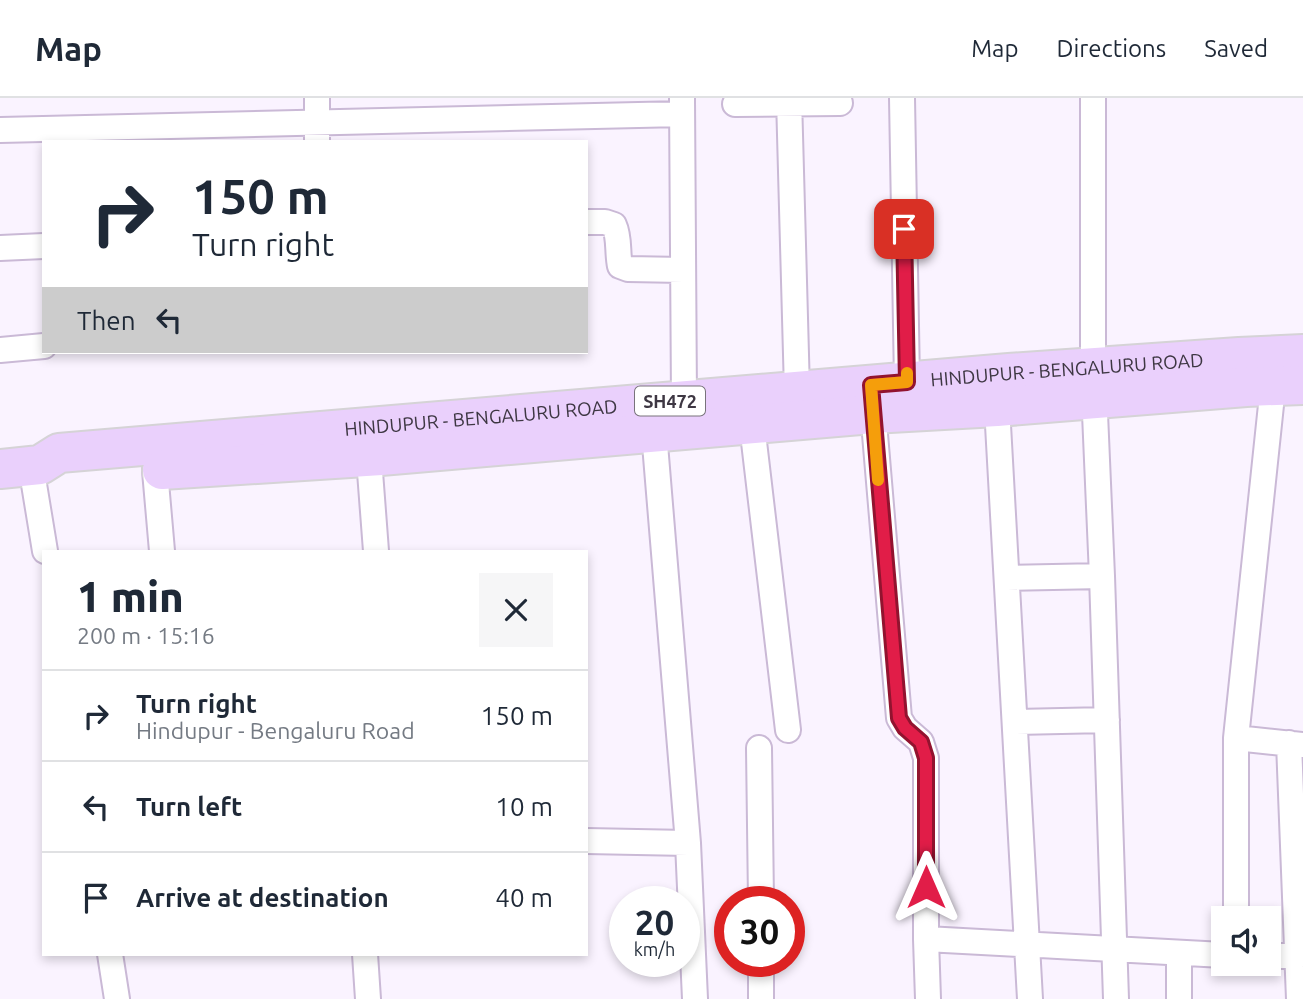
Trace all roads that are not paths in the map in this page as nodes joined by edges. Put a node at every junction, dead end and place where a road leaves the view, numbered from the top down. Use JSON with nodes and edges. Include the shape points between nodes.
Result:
{"nodes":[{"id":1,"x":317,"y":98,"type":"edge"},
{"id":2,"x":902,"y":98,"type":"edge"},
{"id":3,"x":1093,"y":98,"type":"edge"},
{"id":4,"x":789,"y":101,"type":"edge"},
{"id":5,"x":840,"y":103,"type":"dead end"},
{"id":6,"x":735,"y":104,"type":"dead end"},
{"id":7,"x":682,"y":106,"type":"edge"},
{"id":8,"x":0,"y":130,"type":"edge"},
{"id":9,"x":317,"y":132,"type":"edge"},
{"id":10,"x":588,"y":222,"type":"edge"},
{"id":11,"x":42,"y":246,"type":"edge"},
{"id":12,"x":0,"y":248,"type":"edge"},
{"id":13,"x":683,"y":270,"type":"junction"},
{"id":14,"x":42,"y":346,"type":"edge"},
{"id":15,"x":0,"y":351,"type":"edge"},
{"id":16,"x":1303,"y":354,"type":"edge"},
{"id":17,"x":1094,"y":383,"type":"junction"},
{"id":18,"x":1288,"y":386,"type":"edge"},
{"id":19,"x":797,"y":391,"type":"junction"},
{"id":20,"x":883,"y":393,"type":"junction"},
{"id":21,"x":997,"y":407,"type":"junction"},
{"id":22,"x":745,"y":411,"type":"junction"},
{"id":23,"x":669,"y":417,"type":"junction"},
{"id":24,"x":371,"y":442,"type":"junction"},
{"id":25,"x":24,"y":467,"type":"edge"},
{"id":26,"x":155,"y":471,"type":"junction"},
{"id":27,"x":45,"y":550,"type":"edge"},
{"id":28,"x":162,"y":550,"type":"edge"},
{"id":29,"x":376,"y":550,"type":"edge"},
{"id":30,"x":1102,"y":576,"type":"junction"},
{"id":31,"x":1007,"y":578,"type":"junction"},
{"id":32,"x":1107,"y":720,"type":"junction"},
{"id":33,"x":1015,"y":722,"type":"junction"},
{"id":34,"x":788,"y":730,"type":"dead end"},
{"id":35,"x":1236,"y":738,"type":"junction"},
{"id":36,"x":1296,"y":744,"type":"edge"},
{"id":37,"x":759,"y":748,"type":"dead end"},
{"id":38,"x":588,"y":841,"type":"edge"},
{"id":39,"x":688,"y":843,"type":"junction"},
{"id":40,"x":761,"y":886,"type":"edge"},
{"id":41,"x":1236,"y":906,"type":"edge"},
{"id":42,"x":926,"y":939,"type":"junction"},
{"id":43,"x":1027,"y":944,"type":"junction"},
{"id":44,"x":1115,"y":949,"type":"junction"},
{"id":45,"x":1179,"y":953,"type":"junction"},
{"id":46,"x":1211,"y":954,"type":"edge"},
{"id":47,"x":110,"y":956,"type":"edge"},
{"id":48,"x":365,"y":956,"type":"edge"},
{"id":49,"x":1281,"y":956,"type":"edge"},
{"id":50,"x":1297,"y":956,"type":"junction"},
{"id":51,"x":761,"y":977,"type":"edge"},
{"id":52,"x":117,"y":999,"type":"edge"},
{"id":53,"x":368,"y":999,"type":"edge"},
{"id":54,"x":695,"y":999,"type":"edge"},
{"id":55,"x":761,"y":999,"type":"edge"},
{"id":56,"x":928,"y":999,"type":"edge"},
{"id":57,"x":1030,"y":999,"type":"edge"},
{"id":58,"x":1116,"y":999,"type":"edge"},
{"id":59,"x":1179,"y":999,"type":"edge"},
{"id":60,"x":1299,"y":999,"type":"edge"}],
"edges":[{"from":1,"to":9,"type":"street"},
{"from":2,"to":20,"type":"street","via":[[905,334]]},
{"from":3,"to":17,"type":"street"},
{"from":4,"to":5,"type":"street"},
{"from":4,"to":6,"type":"street"},
{"from":4,"to":19,"type":"street"},
{"from":7,"to":9,"type":"street"},
{"from":7,"to":13,"type":"street"},
{"from":8,"to":9,"type":"street"},
{"from":10,"to":13,"type":"street","via":[[614,225],[620,266]]},
{"from":11,"to":12,"type":"street"},
{"from":13,"to":23,"type":"street"},
{"from":14,"to":15,"type":"street"},
{"from":16,"to":17,"type":"main road","name":"HINDUPUR - BENGALURU ROAD","number":"SH472","via":[[1239,357]]},
{"from":17,"to":18,"type":"main road","name":"HINDUPUR - BENGALURU ROAD","number":"SH472"},
{"from":17,"to":20,"type":"main road","name":"HINDUPUR - BENGALURU ROAD","number":"SH472"},
{"from":17,"to":21,"type":"main road","name":"HINDUPUR - BENGALURU ROAD","number":"SH472"},
{"from":17,"to":30,"type":"street"},
{"from":18,"to":35,"type":"street"},
{"from":19,"to":20,"type":"main road","name":"HINDUPUR - BENGALURU ROAD","number":"SH472"},
{"from":19,"to":22,"type":"main road","name":"HINDUPUR - BENGALURU ROAD","number":"SH472"},
{"from":20,"to":21,"type":"main road","name":"HINDUPUR - BENGALURU ROAD","number":"SH472"},
{"from":20,"to":22,"type":"main road","name":"HINDUPUR - BENGALURU ROAD","number":"SH472"},
{"from":20,"to":42,"type":"street","via":[[899,718],[921,742],[926,758]]},
{"from":21,"to":31,"type":"street"},
{"from":22,"to":23,"type":"main road","name":"HINDUPUR - BENGALURU ROAD","number":"SH472"},
{"from":22,"to":34,"type":"street"},
{"from":23,"to":24,"type":"main road","name":"HINDUPUR - BENGALURU ROAD","number":"SH472"},
{"from":23,"to":39,"type":"street"},
{"from":24,"to":25,"type":"main road","name":"HINDUPUR - BENGALURU ROAD","number":"SH472","via":[[59,453]]},
{"from":24,"to":26,"type":"main road","name":"HINDUPUR - BENGALURU ROAD","number":"SH472"},
{"from":24,"to":29,"type":"street"},
{"from":25,"to":26,"type":"main road","name":"HINDUPUR - BENGALURU ROAD","number":"SH472","via":[[60,475]]},
{"from":25,"to":27,"type":"street"},
{"from":26,"to":28,"type":"street"},
{"from":30,"to":31,"type":"street"},
{"from":30,"to":32,"type":"street"},
{"from":31,"to":33,"type":"street"},
{"from":32,"to":33,"type":"street"},
{"from":32,"to":44,"type":"street"},
{"from":33,"to":43,"type":"street"},
{"from":35,"to":36,"type":"street"},
{"from":35,"to":41,"type":"street"},
{"from":36,"to":50,"type":"street"},
{"from":37,"to":40,"type":"street"},
{"from":38,"to":39,"type":"street"},
{"from":39,"to":54,"type":"street"},
{"from":42,"to":43,"type":"street"},
{"from":42,"to":56,"type":"street"},
{"from":43,"to":44,"type":"street"},
{"from":43,"to":57,"type":"street"},
{"from":44,"to":45,"type":"street"},
{"from":44,"to":58,"type":"street"},
{"from":45,"to":46,"type":"street"},
{"from":45,"to":59,"type":"street"},
{"from":47,"to":52,"type":"street"},
{"from":48,"to":53,"type":"street"},
{"from":49,"to":50,"type":"street"},
{"from":50,"to":60,"type":"street"},
{"from":51,"to":55,"type":"street"}]}
